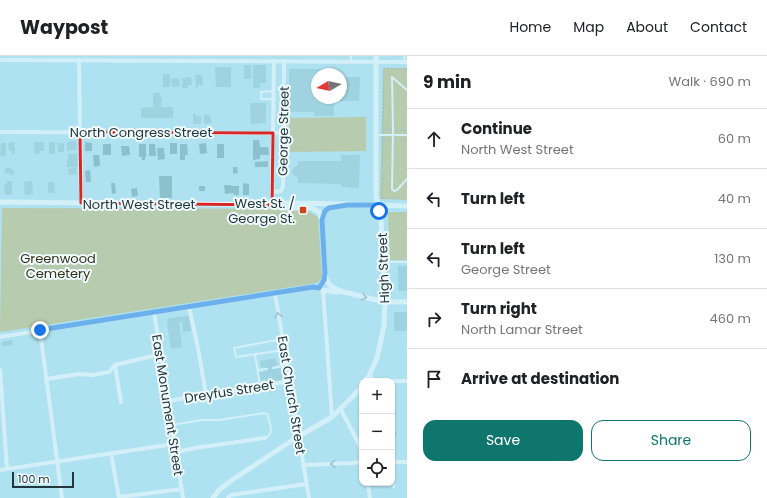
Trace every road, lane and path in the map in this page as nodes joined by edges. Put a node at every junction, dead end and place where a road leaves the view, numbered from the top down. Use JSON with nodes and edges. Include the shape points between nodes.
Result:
{"nodes":[{"id":1,"x":324,"y":56,"type":"edge"},
{"id":2,"x":351,"y":56,"type":"edge"},
{"id":3,"x":405,"y":56,"type":"edge"},
{"id":4,"x":90,"y":58,"type":"edge"},
{"id":5,"x":238,"y":58,"type":"edge"},
{"id":6,"x":376,"y":59,"type":"edge"},
{"id":7,"x":0,"y":60,"type":"edge"},
{"id":8,"x":79,"y":60,"type":"junction"},
{"id":9,"x":274,"y":61,"type":"junction"},
{"id":10,"x":284,"y":61,"type":"junction"},
{"id":11,"x":324,"y":61,"type":"junction"},
{"id":12,"x":351,"y":61,"type":"junction"},
{"id":13,"x":406,"y":62,"type":"edge"},
{"id":14,"x":407,"y":90,"type":"edge"},
{"id":15,"x":274,"y":91,"type":"junction"},
{"id":16,"x":273,"y":99,"type":"junction"},
{"id":17,"x":0,"y":132,"type":"edge"},
{"id":18,"x":80,"y":132,"type":"junction"},
{"id":19,"x":272,"y":133,"type":"junction"},
{"id":20,"x":283,"y":133,"type":"junction"},
{"id":21,"x":376,"y":135,"type":"junction"},
{"id":22,"x":393,"y":135,"type":"junction"},
{"id":23,"x":407,"y":135,"type":"edge"},
{"id":24,"x":407,"y":179,"type":"edge"},
{"id":25,"x":272,"y":192,"type":"junction"},
{"id":26,"x":0,"y":202,"type":"edge"},
{"id":27,"x":81,"y":203,"type":"junction"},
{"id":28,"x":274,"y":205,"type":"junction"},
{"id":29,"x":347,"y":205,"type":"junction"},
{"id":30,"x":378,"y":205,"type":"junction"},
{"id":31,"x":407,"y":206,"type":"edge"},
{"id":32,"x":322,"y":220,"type":"junction"},
{"id":33,"x":383,"y":262,"type":"junction"},
{"id":34,"x":407,"y":262,"type":"edge"},
{"id":35,"x":325,"y":273,"type":"junction"},
{"id":36,"x":321,"y":289,"type":"junction"},
{"id":37,"x":344,"y":292,"type":"junction"},
{"id":38,"x":275,"y":293,"type":"junction"},
{"id":39,"x":385,"y":302,"type":"junction"},
{"id":40,"x":407,"y":302,"type":"edge"},
{"id":41,"x":189,"y":307,"type":"junction"},
{"id":42,"x":154,"y":312,"type":"junction"},
{"id":43,"x":40,"y":330,"type":"junction"},
{"id":44,"x":0,"y":336,"type":"edge"},
{"id":45,"x":282,"y":339,"type":"junction"},
{"id":46,"x":284,"y":350,"type":"junction"},
{"id":47,"x":161,"y":354,"type":"junction"},
{"id":48,"x":255,"y":354,"type":"junction"},
{"id":49,"x":116,"y":365,"type":"junction"},
{"id":50,"x":287,"y":365,"type":"junction"},
{"id":51,"x":273,"y":368,"type":"dead end"},
{"id":52,"x":267,"y":369,"type":"dead end"},
{"id":53,"x":258,"y":370,"type":"junction"},
{"id":54,"x":0,"y":372,"type":"edge"},
{"id":55,"x":369,"y":376,"type":"joint"},
{"id":56,"x":371,"y":378,"type":"edge"},
{"id":57,"x":46,"y":379,"type":"junction"},
{"id":58,"x":290,"y":381,"type":"junction"},
{"id":59,"x":395,"y":381,"type":"edge"},
{"id":60,"x":407,"y":381,"type":"edge"},
{"id":61,"x":260,"y":386,"type":"junction"},
{"id":62,"x":359,"y":389,"type":"edge"},
{"id":63,"x":206,"y":395,"type":"junction"},
{"id":64,"x":168,"y":401,"type":"junction"},
{"id":65,"x":121,"y":402,"type":"dead end"},
{"id":66,"x":340,"y":408,"type":"junction"},
{"id":67,"x":332,"y":417,"type":"junction"},
{"id":68,"x":2,"y":426,"type":"edge"},
{"id":69,"x":172,"y":426,"type":"junction"},
{"id":70,"x":299,"y":436,"type":"junction"},
{"id":71,"x":265,"y":438,"type":"joint"},
{"id":72,"x":174,"y":444,"type":"junction"},
{"id":73,"x":361,"y":450,"type":"edge"},
{"id":74,"x":176,"y":452,"type":"junction"},
{"id":75,"x":111,"y":453,"type":"junction"},
{"id":76,"x":56,"y":461,"type":"junction"},
{"id":77,"x":359,"y":462,"type":"edge"},
{"id":78,"x":395,"y":462,"type":"edge"},
{"id":79,"x":407,"y":462,"type":"edge"},
{"id":80,"x":303,"y":465,"type":"junction"},
{"id":81,"x":7,"y":468,"type":"junction"},
{"id":82,"x":0,"y":470,"type":"edge"},
{"id":83,"x":306,"y":484,"type":"junction"},
{"id":84,"x":368,"y":486,"type":"edge"},
{"id":85,"x":182,"y":489,"type":"junction"},
{"id":86,"x":62,"y":498,"type":"edge"},
{"id":87,"x":119,"y":498,"type":"edge"},
{"id":88,"x":183,"y":498,"type":"edge"},
{"id":89,"x":213,"y":498,"type":"edge"},
{"id":90,"x":228,"y":498,"type":"edge"},
{"id":91,"x":309,"y":498,"type":"edge"},
{"id":92,"x":370,"y":498,"type":"edge"}],
"edges":[{"from":1,"to":11,"type":"lane"},
{"from":2,"to":12,"type":"lane"},
{"from":3,"to":13,"type":"lane"},
{"from":4,"to":5,"type":"street"},
{"from":4,"to":8,"type":"street"},
{"from":5,"to":9,"type":"street"},
{"from":6,"to":12,"type":"street"},
{"from":6,"to":13,"type":"street"},
{"from":6,"to":21,"type":"street","name":"High Street"},
{"from":7,"to":8,"type":"street"},
{"from":8,"to":18,"type":"street"},
{"from":9,"to":10,"type":"street"},
{"from":9,"to":15,"type":"street","name":"George Street"},
{"from":10,"to":11,"type":"street"},
{"from":10,"to":20,"type":"street","name":"George Street"},
{"from":11,"to":12,"type":"street"},
{"from":14,"to":22,"type":"lane","via":[[392,77]]},
{"from":15,"to":16,"type":"street","name":"George Street"},
{"from":15,"to":16,"type":"lane","via":[[261,92],[261,99]]},
{"from":16,"to":19,"type":"street","name":"George Street"},
{"from":17,"to":18,"type":"street","name":"North Congress Street"},
{"from":18,"to":19,"type":"street","name":"North Congress Street"},
{"from":18,"to":27,"type":"street"},
{"from":19,"to":20,"type":"street","name":"North Congress Street"},
{"from":19,"to":25,"type":"street","name":"George Street"},
{"from":20,"to":25,"type":"street","name":"George Street","via":[[282,189],[279,192]]},
{"from":21,"to":22,"type":"lane"},
{"from":21,"to":30,"type":"street","name":"High Street"},
{"from":22,"to":23,"type":"lane"},
{"from":22,"to":24,"type":"lane","via":[[392,189],[397,190]]},
{"from":25,"to":28,"type":"street","name":"George Street"},
{"from":26,"to":27,"type":"street","name":"North West Street"},
{"from":27,"to":28,"type":"street","name":"North West Street"},
{"from":28,"to":29,"type":"street","name":"North West Street"},
{"from":28,"to":32,"type":"street","name":"North West Street","via":[[281,208],[314,208]]},
{"from":29,"to":30,"type":"street","name":"North West Street"},
{"from":29,"to":32,"type":"street","via":[[326,209]]},
{"from":30,"to":31,"type":"street","name":"North West Street"},
{"from":30,"to":33,"type":"street","name":"High Street"},
{"from":32,"to":35,"type":"street"},
{"from":33,"to":34,"type":"lane"},
{"from":33,"to":39,"type":"street","name":"High Street"},
{"from":35,"to":36,"type":"street"},
{"from":35,"to":37,"type":"street","via":[[328,284]]},
{"from":36,"to":37,"type":"street"},
{"from":36,"to":38,"type":"street","via":[[313,287]]},
{"from":36,"to":67,"type":"street"},
{"from":37,"to":39,"type":"street","one_way":true},
{"from":38,"to":41,"type":"street"},
{"from":45,"to":38,"type":"street","name":"East Church Street","one_way":true},
{"from":39,"to":40,"type":"street"},
{"from":39,"to":55,"type":"street","name":"High Street","via":[[383,333],[377,358]]},
{"from":41,"to":42,"type":"street"},
{"from":41,"to":63,"type":"street"},
{"from":42,"to":43,"type":"street"},
{"from":42,"to":47,"type":"street","name":"East Monument Street"},
{"from":43,"to":44,"type":"street"},
{"from":43,"to":57,"type":"street"},
{"from":45,"to":46,"type":"street","name":"East Church Street"},
{"from":45,"to":48,"type":"lane","via":[[234,348],[236,357]]},
{"from":46,"to":48,"type":"lane"},
{"from":46,"to":50,"type":"street","name":"East Church Street"},
{"from":47,"to":49,"type":"street"},
{"from":47,"to":64,"type":"street","name":"East Monument Street"},
{"from":48,"to":53,"type":"lane"},
{"from":49,"to":57,"type":"street","via":[[108,372]]},
{"from":49,"to":65,"type":"street"},
{"from":50,"to":51,"type":"lane"},
{"from":50,"to":58,"type":"street","name":"East Church Street"},
{"from":52,"to":53,"type":"lane"},
{"from":53,"to":61,"type":"lane"},
{"from":54,"to":68,"type":"street"},
{"from":55,"to":56,"type":"street"},
{"from":57,"to":76,"type":"street"},
{"from":58,"to":61,"type":"street","name":"Dreyfus Street"},
{"from":58,"to":70,"type":"street","name":"East Church Street"},
{"from":59,"to":60,"type":"street"},
{"from":61,"to":63,"type":"street","name":"Dreyfus Street"},
{"from":62,"to":66,"type":"street"},
{"from":63,"to":64,"type":"street","name":"Dreyfus Street"},
{"from":64,"to":69,"type":"street","name":"East Monument Street"},
{"from":66,"to":67,"type":"street"},
{"from":66,"to":73,"type":"street"},
{"from":67,"to":70,"type":"street"},
{"from":68,"to":81,"type":"street"},
{"from":69,"to":71,"type":"lane","via":[[264,413],[268,416],[271,432],[270,436]]},
{"from":69,"to":72,"type":"street","name":"East Monument Street"},
{"from":70,"to":80,"type":"street","name":"East Church Street"},
{"from":70,"to":89,"type":"street","via":[[232,480]]},
{"from":71,"to":74,"type":"street"},
{"from":72,"to":74,"type":"street","name":"East Monument Street"},
{"from":72,"to":75,"type":"street"},
{"from":74,"to":85,"type":"street","name":"East Monument Street"},
{"from":75,"to":76,"type":"street"},
{"from":75,"to":87,"type":"street"},
{"from":76,"to":81,"type":"street"},
{"from":76,"to":86,"type":"street"},
{"from":77,"to":80,"type":"street","one_way":true},
{"from":78,"to":79,"type":"street"},
{"from":80,"to":83,"type":"street","name":"East Church Street"},
{"from":81,"to":82,"type":"street"},
{"from":83,"to":90,"type":"street","via":[[231,495]]},
{"from":83,"to":91,"type":"street","name":"East Church Street"},
{"from":84,"to":92,"type":"street"},
{"from":85,"to":87,"type":"street"},
{"from":85,"to":88,"type":"street","name":"East Monument Street"}]}
